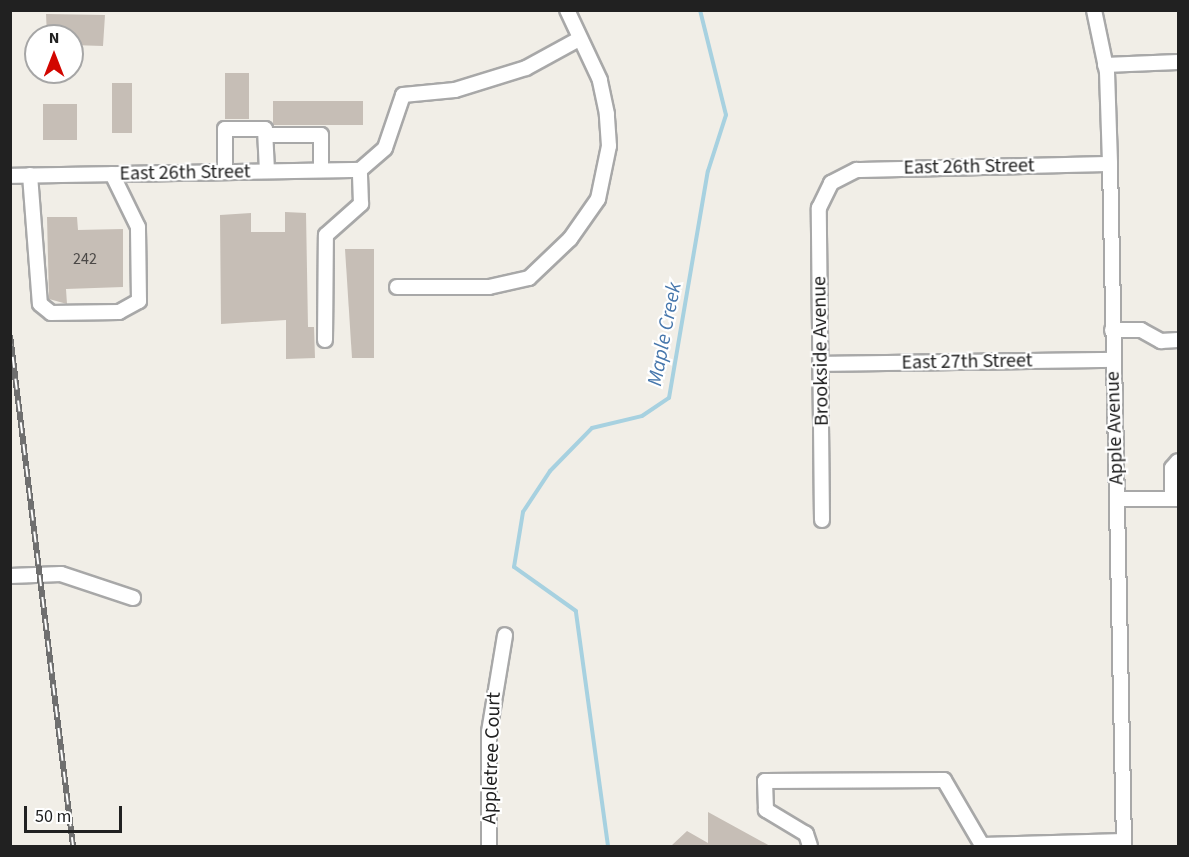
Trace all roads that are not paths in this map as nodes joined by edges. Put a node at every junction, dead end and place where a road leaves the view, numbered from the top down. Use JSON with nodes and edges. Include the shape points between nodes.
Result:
{"nodes":[{"id":1,"x":567,"y":10,"type":"edge"},
{"id":2,"x":1094,"y":10,"type":"edge"},
{"id":3,"x":579,"y":39,"type":"junction"},
{"id":4,"x":1179,"y":62,"type":"edge"},
{"id":5,"x":1105,"y":65,"type":"junction"},
{"id":6,"x":266,"y":135,"type":"junction"},
{"id":7,"x":1110,"y":164,"type":"junction"},
{"id":8,"x":321,"y":170,"type":"junction"},
{"id":9,"x":360,"y":170,"type":"junction"},
{"id":10,"x":267,"y":171,"type":"junction"},
{"id":11,"x":225,"y":172,"type":"junction"},
{"id":12,"x":112,"y":174,"type":"junction"},
{"id":13,"x":30,"y":175,"type":"junction"},
{"id":14,"x":10,"y":176,"type":"edge"},
{"id":15,"x":831,"y":183,"type":"joint"},
{"id":16,"x":397,"y":287,"type":"dead end"},
{"id":17,"x":1112,"y":330,"type":"junction"},
{"id":18,"x":325,"y":340,"type":"dead end"},
{"id":19,"x":1179,"y":340,"type":"edge"},
{"id":20,"x":1112,"y":360,"type":"junction"},
{"id":21,"x":822,"y":364,"type":"junction"},
{"id":22,"x":1179,"y":461,"type":"edge"},
{"id":23,"x":1118,"y":499,"type":"junction"},
{"id":24,"x":1175,"y":499,"type":"edge"},
{"id":25,"x":822,"y":520,"type":"dead end"},
{"id":26,"x":10,"y":576,"type":"edge"},
{"id":27,"x":133,"y":598,"type":"dead end"},
{"id":28,"x":505,"y":635,"type":"dead end"},
{"id":29,"x":1124,"y":844,"type":"edge"},
{"id":30,"x":1046,"y":845,"type":"edge"},
{"id":31,"x":489,"y":846,"type":"edge"},
{"id":32,"x":810,"y":846,"type":"edge"},
{"id":33,"x":997,"y":846,"type":"edge"}],
"edges":[{"from":1,"to":3,"type":"street"},
{"from":2,"to":5,"type":"street","name":"Apple Avenue"},
{"from":3,"to":9,"type":"street","via":[[526,68],[455,90],[403,95],[385,148]]},
{"from":3,"to":16,"type":"street","via":[[600,80],[609,146],[598,199],[570,239],[529,278],[489,286]]},
{"from":4,"to":5,"type":"street"},
{"from":5,"to":7,"type":"street","name":"Apple Avenue"},
{"from":6,"to":8,"type":"street","via":[[321,135]]},
{"from":6,"to":10,"type":"street"},
{"from":6,"to":11,"type":"street","via":[[266,129],[225,129]]},
{"from":7,"to":15,"type":"street","name":"East 26th Street","via":[[857,170]]},
{"from":7,"to":17,"type":"street","name":"Apple Avenue"},
{"from":8,"to":9,"type":"street","name":"East 26th Street"},
{"from":8,"to":10,"type":"street","name":"East 26th Street"},
{"from":9,"to":18,"type":"street","via":[[361,204],[326,235]]},
{"from":10,"to":11,"type":"street","name":"East 26th Street"},
{"from":11,"to":12,"type":"street","name":"East 26th Street"},
{"from":12,"to":13,"type":"street","name":"East 26th Street"},
{"from":12,"to":13,"type":"street","via":[[138,227],[139,301],[119,312],[45,311],[33,260]]},
{"from":13,"to":14,"type":"street","name":"East 26th Street"},
{"from":15,"to":21,"type":"street","name":"Brookside Avenue","via":[[819,208]]},
{"from":17,"to":19,"type":"street","via":[[1141,330],[1161,341]]},
{"from":17,"to":20,"type":"street","name":"Apple Avenue"},
{"from":20,"to":21,"type":"street","name":"East 27th Street"},
{"from":20,"to":23,"type":"street","name":"Apple Avenue"},
{"from":21,"to":25,"type":"street","name":"Brookside Avenue"},
{"from":22,"to":24,"type":"street","via":[[1172,468]]},
{"from":23,"to":24,"type":"street"},
{"from":23,"to":29,"type":"street","name":"Apple Avenue"},
{"from":26,"to":27,"type":"street","via":[[61,574]]},
{"from":28,"to":31,"type":"street","name":"Appletree Court","via":[[489,732]]},
{"from":29,"to":30,"type":"street"},
{"from":30,"to":33,"type":"street"},
{"from":32,"to":33,"type":"street","via":[[807,834],[766,810],[765,781],[944,780],[981,845]]}]}
